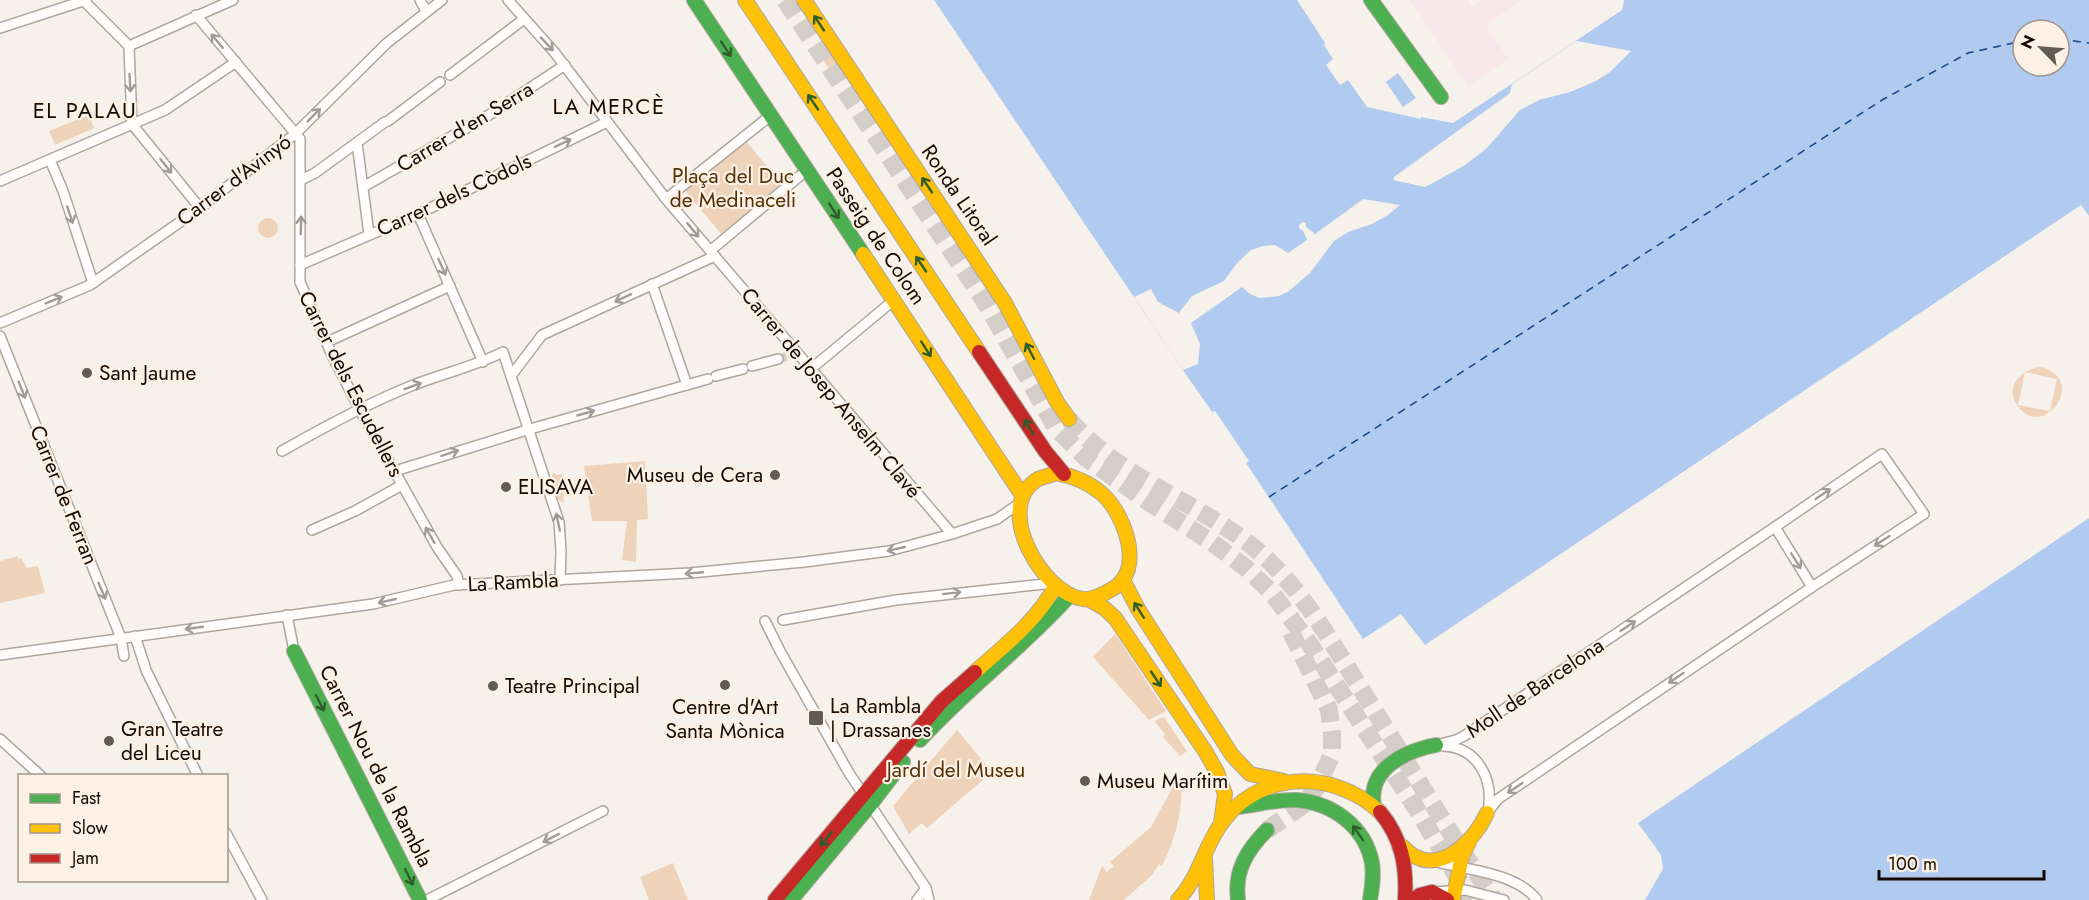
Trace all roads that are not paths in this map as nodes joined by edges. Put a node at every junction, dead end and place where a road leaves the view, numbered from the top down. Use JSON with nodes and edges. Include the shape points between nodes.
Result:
{"nodes":[{"id":1,"x":84,"y":0,"type":"edge"},
{"id":2,"x":233,"y":0,"type":"edge"},
{"id":3,"x":420,"y":0,"type":"edge"},
{"id":4,"x":442,"y":0,"type":"edge"},
{"id":5,"x":508,"y":0,"type":"edge"},
{"id":6,"x":694,"y":0,"type":"edge"},
{"id":7,"x":745,"y":0,"type":"edge"},
{"id":8,"x":804,"y":0,"type":"edge"},
{"id":9,"x":1371,"y":0,"type":"edge"},
{"id":10,"x":426,"y":11,"type":"junction"},
{"id":11,"x":196,"y":15,"type":"junction"},
{"id":12,"x":524,"y":19,"type":"junction"},
{"id":13,"x":0,"y":28,"type":"edge"},
{"id":14,"x":129,"y":46,"type":"junction"},
{"id":15,"x":236,"y":62,"type":"junction"},
{"id":16,"x":565,"y":65,"type":"junction"},
{"id":17,"x":450,"y":75,"type":"dead end"},
{"id":18,"x":440,"y":82,"type":"dead end"},
{"id":19,"x":1441,"y":97,"type":"dead end"},
{"id":20,"x":770,"y":116,"type":"junction"},
{"id":21,"x":607,"y":122,"type":"junction"},
{"id":22,"x":132,"y":124,"type":"junction"},
{"id":23,"x":295,"y":134,"type":"junction"},
{"id":24,"x":357,"y":142,"type":"junction"},
{"id":25,"x":51,"y":160,"type":"junction"},
{"id":26,"x":807,"y":170,"type":"junction"},
{"id":27,"x":301,"y":180,"type":"junction"},
{"id":28,"x":0,"y":182,"type":"edge"},
{"id":29,"x":363,"y":187,"type":"junction"},
{"id":30,"x":666,"y":199,"type":"junction"},
{"id":31,"x":200,"y":208,"type":"junction"},
{"id":32,"x":418,"y":214,"type":"junction"},
{"id":33,"x":369,"y":234,"type":"junction"},
{"id":34,"x":713,"y":254,"type":"junction"},
{"id":35,"x":300,"y":265,"type":"junction"},
{"id":36,"x":93,"y":283,"type":"junction"},
{"id":37,"x":652,"y":284,"type":"junction"},
{"id":38,"x":450,"y":286,"type":"junction"},
{"id":39,"x":894,"y":300,"type":"junction"},
{"id":40,"x":0,"y":322,"type":"edge"},
{"id":41,"x":0,"y":336,"type":"edge"},
{"id":42,"x":327,"y":342,"type":"junction"},
{"id":43,"x":778,"y":358,"type":"tunnel mouth"},
{"id":44,"x":483,"y":362,"type":"junction"},
{"id":45,"x":812,"y":368,"type":"junction"},
{"id":46,"x":511,"y":376,"type":"junction"},
{"id":47,"x":687,"y":385,"type":"junction"},
{"id":48,"x":358,"y":408,"type":"junction"},
{"id":49,"x":1069,"y":419,"type":"tunnel mouth"},
{"id":50,"x":530,"y":429,"type":"junction"},
{"id":51,"x":282,"y":451,"type":"dead end"},
{"id":52,"x":394,"y":471,"type":"junction"},
{"id":53,"x":1064,"y":474,"type":"junction"},
{"id":54,"x":402,"y":485,"type":"junction"},
{"id":55,"x":1021,"y":499,"type":"junction"},
{"id":56,"x":1775,"y":527,"type":"junction"},
{"id":57,"x":312,"y":530,"type":"dead end"},
{"id":58,"x":952,"y":534,"type":"junction"},
{"id":59,"x":561,"y":580,"type":"junction"},
{"id":60,"x":1123,"y":580,"type":"junction"},
{"id":61,"x":1055,"y":584,"type":"junction"},
{"id":62,"x":459,"y":585,"type":"junction"},
{"id":63,"x":1812,"y":587,"type":"junction"},
{"id":64,"x":1070,"y":595,"type":"junction"},
{"id":65,"x":1088,"y":599,"type":"junction"},
{"id":66,"x":287,"y":615,"type":"junction"},
{"id":67,"x":783,"y":620,"type":"dead end"},
{"id":68,"x":765,"y":621,"type":"dead end"},
{"id":69,"x":135,"y":636,"type":"junction"},
{"id":70,"x":121,"y":638,"type":"junction"},
{"id":71,"x":294,"y":651,"type":"joint"},
{"id":72,"x":0,"y":656,"type":"edge"},
{"id":73,"x":124,"y":656,"type":"dead end"},
{"id":74,"x":0,"y":739,"type":"edge"},
{"id":75,"x":1436,"y":745,"type":"junction"},
{"id":76,"x":39,"y":774,"type":"edge"},
{"id":77,"x":197,"y":774,"type":"edge"},
{"id":78,"x":1287,"y":781,"type":"junction"},
{"id":79,"x":867,"y":799,"type":"junction"},
{"id":80,"x":1374,"y":806,"type":"junction"},
{"id":81,"x":1237,"y":807,"type":"junction"},
{"id":82,"x":603,"y":811,"type":"dead end"},
{"id":83,"x":1487,"y":813,"type":"junction"},
{"id":84,"x":1221,"y":823,"type":"junction"},
{"id":85,"x":1267,"y":830,"type":"tunnel mouth"},
{"id":86,"x":228,"y":837,"type":"edge"},
{"id":87,"x":1472,"y":838,"type":"junction"},
{"id":88,"x":1402,"y":848,"type":"junction"},
{"id":89,"x":1205,"y":853,"type":"junction"},
{"id":90,"x":1432,"y":861,"type":"junction"},
{"id":91,"x":1460,"y":868,"type":"junction"},
{"id":92,"x":926,"y":888,"type":"junction"},
{"id":93,"x":1452,"y":897,"type":"edge"},
{"id":94,"x":262,"y":900,"type":"edge"},
{"id":95,"x":420,"y":900,"type":"edge"},
{"id":96,"x":427,"y":900,"type":"edge"},
{"id":97,"x":775,"y":900,"type":"edge"},
{"id":98,"x":791,"y":900,"type":"edge"},
{"id":99,"x":916,"y":900,"type":"edge"},
{"id":100,"x":929,"y":900,"type":"edge"},
{"id":101,"x":1178,"y":900,"type":"edge"},
{"id":102,"x":1208,"y":900,"type":"edge"},
{"id":103,"x":1238,"y":900,"type":"edge"},
{"id":104,"x":1370,"y":900,"type":"edge"},
{"id":105,"x":1405,"y":900,"type":"edge"},
{"id":106,"x":1414,"y":900,"type":"edge"},
{"id":107,"x":1504,"y":900,"type":"edge"},
{"id":108,"x":1537,"y":900,"type":"edge"}],
"edges":[{"from":1,"to":13,"type":"street"},
{"from":1,"to":14,"type":"street"},
{"from":2,"to":11,"type":"street"},
{"from":3,"to":10,"type":"street"},
{"from":4,"to":10,"type":"street","name":"Carrer d'Avinyó"},
{"from":5,"to":12,"type":"street","name":"Carrer de Josep Anselm Clavé"},
{"from":6,"to":20,"type":"main road","name":"Passeig de Colom","one_way":true},
{"from":53,"to":7,"type":"main road","name":"Passeig de Colom","one_way":true},
{"from":49,"to":8,"type":"main road","name":"Ronda Litoral","one_way":true,"via":[[1005,303]]},
{"from":9,"to":19,"type":"main road"},
{"from":23,"to":10,"type":"street","name":"Carrer d'Avinyó","one_way":true,"via":[[387,43]]},
{"from":11,"to":14,"type":"street"},
{"from":15,"to":11,"type":"street","one_way":true},
{"from":12,"to":16,"type":"street","name":"Carrer de Josep Anselm Clavé","one_way":true},
{"from":12,"to":17,"type":"street"},
{"from":14,"to":22,"type":"street","one_way":true},
{"from":15,"to":22,"type":"street","via":[[165,110]]},
{"from":15,"to":23,"type":"street"},
{"from":16,"to":21,"type":"street","name":"Carrer de Josep Anselm Clavé"},
{"from":16,"to":29,"type":"street","name":"Carrer d'en Serra","via":[[489,116]]},
{"from":18,"to":24,"type":"street"},
{"from":20,"to":26,"type":"main road","name":"Passeig de Colom"},
{"from":20,"to":30,"type":"street"},
{"from":21,"to":30,"type":"street","name":"Carrer de Josep Anselm Clavé"},
{"from":32,"to":21,"type":"street","name":"Carrer dels Còdols","one_way":true},
{"from":22,"to":25,"type":"street"},
{"from":22,"to":31,"type":"street","one_way":true},
{"from":23,"to":27,"type":"street","name":"Carrer dels Escudellers","via":[[300,139]]},
{"from":23,"to":31,"type":"street","name":"Carrer d'Avinyó"},
{"from":24,"to":27,"type":"street"},
{"from":24,"to":29,"type":"street"},
{"from":25,"to":28,"type":"street"},
{"from":25,"to":36,"type":"street","one_way":true},
{"from":26,"to":34,"type":"street"},
{"from":26,"to":39,"type":"main road","name":"Passeig de Colom","one_way":true},
{"from":35,"to":27,"type":"street","name":"Carrer dels Escudellers","one_way":true},
{"from":29,"to":33,"type":"street"},
{"from":30,"to":34,"type":"street","name":"Carrer de Josep Anselm Clavé","one_way":true},
{"from":31,"to":36,"type":"street","name":"Carrer d'Avinyó"},
{"from":32,"to":33,"type":"street","name":"Carrer dels Còdols"},
{"from":32,"to":38,"type":"street","one_way":true},
{"from":33,"to":35,"type":"street","name":"Carrer dels Còdols"},
{"from":34,"to":37,"type":"street"},
{"from":34,"to":45,"type":"street","name":"Carrer de Josep Anselm Clavé","via":[[793,353]]},
{"from":35,"to":42,"type":"street","name":"Carrer dels Escudellers","via":[[300,282]]},
{"from":40,"to":36,"type":"street","name":"Carrer d'Avinyó","one_way":true},
{"from":37,"to":46,"type":"street","one_way":true,"via":[[542,335]]},
{"from":37,"to":47,"type":"street"},
{"from":38,"to":42,"type":"street"},
{"from":38,"to":44,"type":"street"},
{"from":39,"to":45,"type":"street"},
{"from":39,"to":55,"type":"main road","name":"Passeig de Colom","one_way":true},
{"from":41,"to":70,"type":"street","name":"Carrer de Ferran","one_way":true},
{"from":42,"to":48,"type":"street","name":"Carrer dels Escudellers"},
{"from":43,"to":47,"type":"street"},
{"from":44,"to":46,"type":"street","via":[[503,352]]},
{"from":48,"to":44,"type":"street","one_way":true},
{"from":45,"to":58,"type":"street","name":"Carrer de Josep Anselm Clavé"},
{"from":46,"to":50,"type":"street"},
{"from":50,"to":47,"type":"street","one_way":true},
{"from":48,"to":51,"type":"street"},
{"from":48,"to":52,"type":"street","name":"Carrer dels Escudellers"},
{"from":52,"to":50,"type":"street","one_way":true},
{"from":59,"to":50,"type":"street","one_way":true,"via":[[559,522]]},
{"from":52,"to":54,"type":"street","name":"Carrer dels Escudellers"},
{"from":53,"to":55,"type":"main road","via":[[1038,478]]},
{"from":53,"to":60,"type":"main road","via":[[1095,488],[1117,512],[1127,539],[1128,564]]},
{"from":54,"to":57,"type":"street"},
{"from":62,"to":54,"type":"street","name":"Carrer dels Escudellers","one_way":true},
{"from":55,"to":58,"type":"street","name":"La Rambla","via":[[998,519]]},
{"from":55,"to":61,"type":"main road","via":[[1020,525],[1026,547]]},
{"from":56,"to":63,"type":"street","one_way":true},
{"from":56,"to":63,"type":"street","name":"Moll de Barcelona","one_way":true,"via":[[1882,454],[1924,514]]},
{"from":75,"to":56,"type":"street","name":"Moll de Barcelona","one_way":true,"via":[[1464,736]]},
{"from":58,"to":59,"type":"street","name":"La Rambla","one_way":true,"via":[[890,551],[804,562]]},
{"from":59,"to":62,"type":"street","name":"La Rambla"},
{"from":60,"to":65,"type":"main road","via":[[1108,592]]},
{"from":78,"to":60,"type":"main road","one_way":true,"via":[[1250,774],[1232,755]]},
{"from":61,"to":64,"type":"main road"},
{"from":67,"to":61,"type":"street","one_way":true,"via":[[896,600]]},
{"from":61,"to":79,"type":"main road","via":[[1034,619],[942,701]]},
{"from":62,"to":66,"type":"street","name":"La Rambla","one_way":true,"via":[[373,604]]},
{"from":63,"to":83,"type":"street","name":"Moll de Barcelona","one_way":true,"via":[[1498,799]]},
{"from":64,"to":65,"type":"main road"},
{"from":64,"to":79,"type":"main road","via":[[1041,627],[951,707]]},
{"from":65,"to":84,"type":"main road","one_way":true,"via":[[1115,618],[1209,757],[1225,794]]},
{"from":66,"to":69,"type":"street","name":"La Rambla","one_way":true},
{"from":66,"to":71,"type":"street"},
{"from":68,"to":79,"type":"street"},
{"from":69,"to":70,"type":"street","name":"La Rambla"},
{"from":69,"to":77,"type":"street","via":[[144,671]]},
{"from":70,"to":72,"type":"street","name":"La Rambla"},
{"from":70,"to":73,"type":"street","name":"Carrer de Ferran"},
{"from":71,"to":95,"type":"main road","name":"Carrer Nou de la Rambla","one_way":true},
{"from":74,"to":76,"type":"street"},
{"from":75,"to":80,"type":"main road","via":[[1417,749],[1378,776],[1372,791]]},
{"from":75,"to":83,"type":"street","name":"Moll de Barcelona","via":[[1458,748],[1481,766],[1489,789]]},
{"from":78,"to":80,"type":"main road","via":[[1329,782]]},
{"from":78,"to":81,"type":"main road"},
{"from":79,"to":92,"type":"street"},
{"from":79,"to":97,"type":"main road","one_way":true},
{"from":79,"to":98,"type":"main road"},
{"from":80,"to":88,"type":"main road"},
{"from":81,"to":84,"type":"main road"},
{"from":104,"to":81,"type":"main road","one_way":true,"via":[[1374,874],[1370,851],[1346,819],[1327,807],[1296,800]]},
{"from":82,"to":96,"type":"street","one_way":true},
{"from":83,"to":87,"type":"main road","via":[[1482,828]]},
{"from":84,"to":89,"type":"main road"},
{"from":85,"to":103,"type":"main road","via":[[1240,866]]},
{"from":86,"to":94,"type":"street"},
{"from":87,"to":90,"type":"main road","via":[[1450,855]]},
{"from":87,"to":91,"type":"main road"},
{"from":88,"to":90,"type":"main road","via":[[1417,859]]},
{"from":88,"to":105,"type":"main road","via":[[1407,868]]},
{"from":89,"to":101,"type":"main road","via":[[1189,888]]},
{"from":89,"to":102,"type":"main road"},
{"from":90,"to":91,"type":"street"},
{"from":91,"to":93,"type":"main road"},
{"from":91,"to":108,"type":"street","via":[[1515,881]]},
{"from":92,"to":99,"type":"street"},
{"from":92,"to":100,"type":"street"},
{"from":93,"to":106,"type":"main road","via":[[1432,892]]},
{"from":93,"to":107,"type":"street","via":[[1487,895]]}]}
